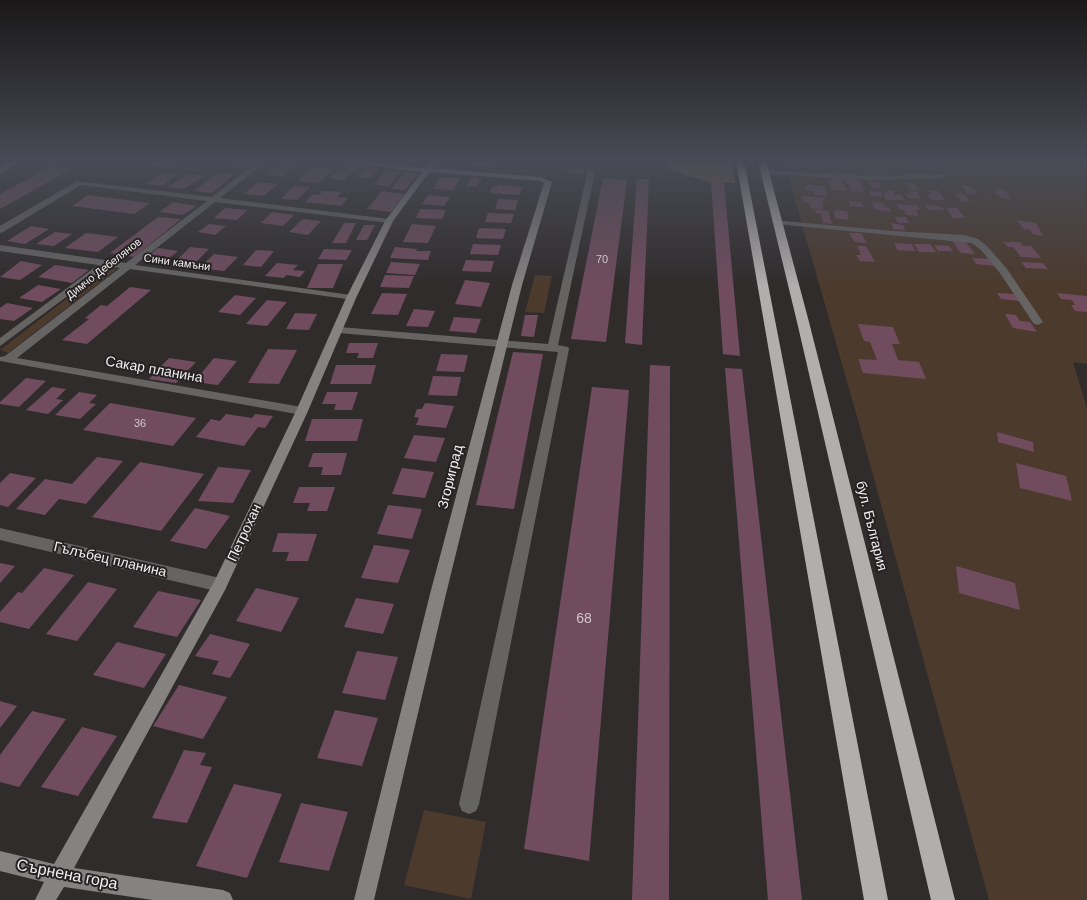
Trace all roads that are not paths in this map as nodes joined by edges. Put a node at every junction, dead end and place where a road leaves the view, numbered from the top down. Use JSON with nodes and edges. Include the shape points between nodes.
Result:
{"nodes":[{"id":1,"x":46,"y":203,"type":"edge"},
{"id":2,"x":210,"y":203,"type":"edge"},
{"id":3,"x":247,"y":203,"type":"edge"},
{"id":4,"x":402,"y":203,"type":"edge"},
{"id":5,"x":542,"y":203,"type":"edge"},
{"id":6,"x":585,"y":203,"type":"edge"},
{"id":7,"x":748,"y":203,"type":"edge"},
{"id":8,"x":771,"y":203,"type":"edge"},
{"id":9,"x":389,"y":221,"type":"junction"},
{"id":10,"x":776,"y":222,"type":"junction"},
{"id":11,"x":0,"y":230,"type":"edge"},
{"id":12,"x":0,"y":248,"type":"edge"},
{"id":13,"x":105,"y":264,"type":"junction"},
{"id":14,"x":127,"y":267,"type":"junction"},
{"id":15,"x":351,"y":298,"type":"junction"},
{"id":16,"x":1038,"y":322,"type":"dead end"},
{"id":17,"x":339,"y":330,"type":"junction"},
{"id":18,"x":0,"y":344,"type":"edge"},
{"id":19,"x":503,"y":344,"type":"junction"},
{"id":20,"x":552,"y":348,"type":"junction"},
{"id":21,"x":4,"y":359,"type":"edge"},
{"id":22,"x":302,"y":411,"type":"junction"},
{"id":23,"x":0,"y":534,"type":"edge"},
{"id":24,"x":220,"y":585,"type":"junction"},
{"id":25,"x":469,"y":804,"type":"dead end"},
{"id":26,"x":0,"y":861,"type":"edge"},
{"id":27,"x":59,"y":876,"type":"junction"},
{"id":28,"x":45,"y":900,"type":"edge"},
{"id":29,"x":223,"y":900,"type":"edge"},
{"id":30,"x":364,"y":900,"type":"edge"},
{"id":31,"x":876,"y":900,"type":"edge"},
{"id":32,"x":943,"y":900,"type":"edge"}],
"edges":[{"from":1,"to":11,"type":"street"},
{"from":2,"to":14,"type":"street","name":"Димчо Дебелянов"},
{"from":3,"to":9,"type":"street"},
{"from":4,"to":9,"type":"street","name":"Петрохан"},
{"from":5,"to":19,"type":"street","name":"Згориград"},
{"from":6,"to":20,"type":"street"},
{"from":7,"to":31,"type":"highway"},
{"from":8,"to":10,"type":"highway","name":"бул. България"},
{"from":9,"to":15,"type":"street","name":"Петрохан"},
{"from":10,"to":16,"type":"street","via":[[975,241],[1004,271]]},
{"from":10,"to":32,"type":"highway","name":"бул. България"},
{"from":12,"to":13,"type":"street","name":"Сини камъни"},
{"from":13,"to":14,"type":"street","name":"Сини камъни"},
{"from":13,"to":18,"type":"street","name":"Димчо Дебелянов"},
{"from":14,"to":15,"type":"street","name":"Сини камъни"},
{"from":14,"to":21,"type":"street","name":"Димчо Дебелянов"},
{"from":15,"to":17,"type":"street","name":"Петрохан"},
{"from":17,"to":19,"type":"street"},
{"from":17,"to":22,"type":"street","name":"Петрохан"},
{"from":19,"to":20,"type":"street"},
{"from":19,"to":30,"type":"street","name":"Згориград"},
{"from":20,"to":25,"type":"street","via":[[564,349]]},
{"from":21,"to":22,"type":"street","name":"Сакар планина"},
{"from":22,"to":24,"type":"street","name":"Петрохан"},
{"from":23,"to":24,"type":"street","name":"Гълъбец планина"},
{"from":24,"to":27,"type":"street","name":"Петрохан"},
{"from":26,"to":27,"type":"street","name":"Сърнена гора"},
{"from":27,"to":28,"type":"street","name":"Петрохан"},
{"from":27,"to":29,"type":"street","name":"Сърнена гора"}]}
